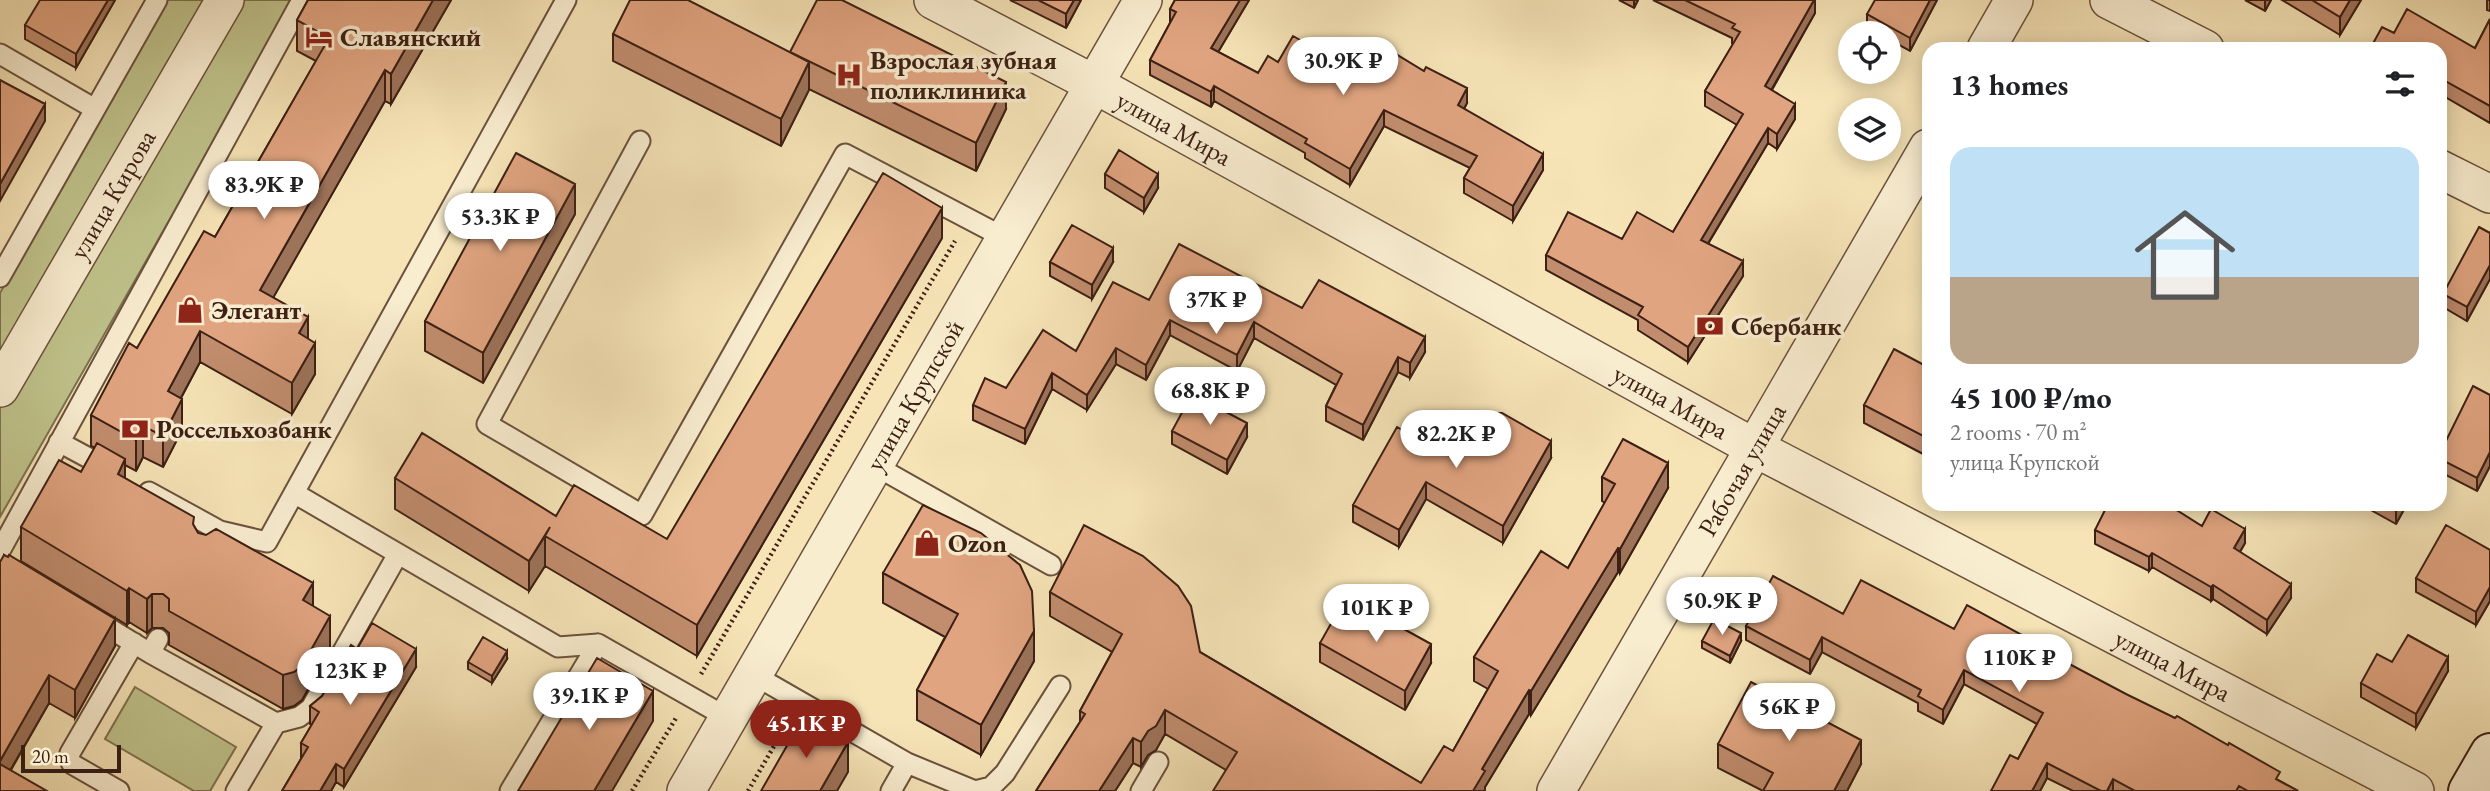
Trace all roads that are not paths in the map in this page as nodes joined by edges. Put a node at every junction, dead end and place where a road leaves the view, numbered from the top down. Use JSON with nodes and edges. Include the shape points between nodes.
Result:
{"nodes":[{"id":1,"x":158,"y":0,"type":"edge"},
{"id":2,"x":225,"y":0,"type":"edge"},
{"id":3,"x":302,"y":0,"type":"edge"},
{"id":4,"x":566,"y":0,"type":"edge"},
{"id":5,"x":933,"y":0,"type":"edge"},
{"id":6,"x":1143,"y":0,"type":"edge"},
{"id":7,"x":2014,"y":0,"type":"edge"},
{"id":8,"x":2109,"y":0,"type":"edge"},
{"id":9,"x":1990,"y":42,"type":"edge"},
{"id":10,"x":2191,"y":42,"type":"edge"},
{"id":11,"x":0,"y":54,"type":"edge"},
{"id":12,"x":1094,"y":84,"type":"junction"},
{"id":13,"x":95,"y":109,"type":"junction"},
{"id":14,"x":640,"y":141,"type":"dead end"},
{"id":15,"x":1922,"y":158,"type":"edge"},
{"id":16,"x":2447,"y":172,"type":"edge"},
{"id":17,"x":2490,"y":194,"type":"edge"},
{"id":18,"x":1005,"y":238,"type":"junction"},
{"id":19,"x":0,"y":277,"type":"edge"},
{"id":20,"x":0,"y":388,"type":"edge"},
{"id":21,"x":60,"y":442,"type":"junction"},
{"id":22,"x":1755,"y":448,"type":"junction"},
{"id":23,"x":874,"y":465,"type":"junction"},
{"id":24,"x":294,"y":493,"type":"junction"},
{"id":25,"x":220,"y":531,"type":"junction"},
{"id":26,"x":210,"y":549,"type":"edge"},
{"id":27,"x":0,"y":551,"type":"edge"},
{"id":28,"x":398,"y":554,"type":"junction"},
{"id":29,"x":1051,"y":565,"type":"dead end"},
{"id":30,"x":78,"y":610,"type":"edge"},
{"id":31,"x":598,"y":644,"type":"junction"},
{"id":32,"x":148,"y":645,"type":"junction"},
{"id":33,"x":754,"y":675,"type":"junction"},
{"id":34,"x":1060,"y":686,"type":"dead end"},
{"id":35,"x":728,"y":718,"type":"junction"},
{"id":36,"x":276,"y":723,"type":"junction"},
{"id":37,"x":2490,"y":753,"type":"edge"},
{"id":38,"x":1158,"y":762,"type":"dead end"},
{"id":39,"x":907,"y":763,"type":"junction"},
{"id":40,"x":119,"y":791,"type":"edge"},
{"id":41,"x":236,"y":791,"type":"edge"},
{"id":42,"x":510,"y":791,"type":"edge"},
{"id":43,"x":686,"y":791,"type":"edge"},
{"id":44,"x":891,"y":791,"type":"edge"},
{"id":45,"x":975,"y":791,"type":"edge"},
{"id":46,"x":1141,"y":791,"type":"edge"},
{"id":47,"x":1556,"y":791,"type":"edge"},
{"id":48,"x":2415,"y":791,"type":"edge"},
{"id":49,"x":2468,"y":791,"type":"edge"}],
"edges":[{"from":1,"to":13,"type":"lane"},
{"from":2,"to":20,"type":"street","name":"улица Кирова"},
{"from":3,"to":21,"type":"lane"},
{"from":4,"to":24,"type":"lane"},
{"from":5,"to":12,"type":"street","name":"улица Мира"},
{"from":6,"to":12,"type":"street","name":"улица Крупской"},
{"from":7,"to":9,"type":"street"},
{"from":8,"to":10,"type":"street"},
{"from":11,"to":13,"type":"lane"},
{"from":12,"to":18,"type":"street","name":"улица Крупской"},
{"from":12,"to":22,"type":"street","name":"улица Мира"},
{"from":13,"to":19,"type":"lane"},
{"from":14,"to":18,"type":"lane","via":[[487,424],[642,515],[845,154]]},
{"from":15,"to":22,"type":"street","name":"Рабочая улица"},
{"from":16,"to":17,"type":"street"},
{"from":18,"to":23,"type":"street","name":"улица Крупской"},
{"from":21,"to":25,"type":"lane"},
{"from":21,"to":27,"type":"lane"},
{"from":22,"to":47,"type":"street","name":"Рабочая улица"},
{"from":22,"to":48,"type":"street","name":"улица Мира"},
{"from":23,"to":29,"type":"lane"},
{"from":23,"to":33,"type":"street","name":"улица Крупской"},
{"from":24,"to":25,"type":"lane","via":[[267,542]]},
{"from":24,"to":28,"type":"lane"},
{"from":25,"to":26,"type":"lane"},
{"from":28,"to":31,"type":"lane","via":[[558,647]]},
{"from":28,"to":36,"type":"lane","via":[[311,708],[299,717]]},
{"from":30,"to":32,"type":"lane"},
{"from":31,"to":35,"type":"lane"},
{"from":31,"to":42,"type":"lane"},
{"from":32,"to":36,"type":"lane"},
{"from":32,"to":40,"type":"lane","via":[[69,758]]},
{"from":33,"to":35,"type":"street","name":"улица Крупской"},
{"from":33,"to":39,"type":"lane"},
{"from":34,"to":45,"type":"lane","via":[[1005,773],[991,787]]},
{"from":35,"to":43,"type":"street","name":"улица Крупской"},
{"from":36,"to":41,"type":"lane"},
{"from":37,"to":49,"type":"main road"},
{"from":38,"to":46,"type":"lane"},
{"from":39,"to":44,"type":"lane"},
{"from":39,"to":45,"type":"lane"}]}
